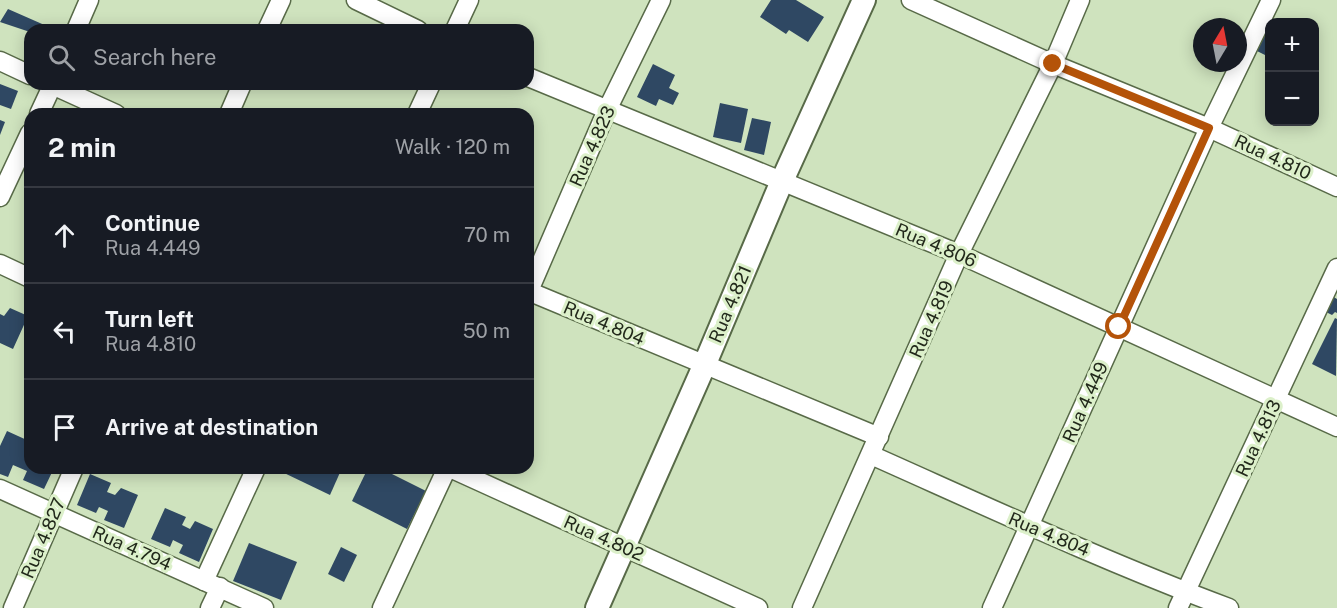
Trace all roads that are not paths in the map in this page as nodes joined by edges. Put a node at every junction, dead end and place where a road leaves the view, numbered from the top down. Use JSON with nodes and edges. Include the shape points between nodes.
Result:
{"nodes":[{"id":1,"x":89,"y":0,"type":"edge"},
{"id":2,"x":281,"y":0,"type":"edge"},
{"id":3,"x":356,"y":0,"type":"edge"},
{"id":4,"x":469,"y":0,"type":"edge"},
{"id":5,"x":661,"y":0,"type":"edge"},
{"id":6,"x":864,"y":0,"type":"edge"},
{"id":7,"x":911,"y":0,"type":"edge"},
{"id":8,"x":1080,"y":0,"type":"edge"},
{"id":9,"x":1271,"y":0,"type":"edge"},
{"id":10,"x":79,"y":24,"type":"edge"},
{"id":11,"x":270,"y":24,"type":"edge"},
{"id":12,"x":406,"y":24,"type":"edge"},
{"id":13,"x":458,"y":24,"type":"edge"},
{"id":14,"x":0,"y":61,"type":"edge"},
{"id":15,"x":1053,"y":64,"type":"junction"},
{"id":16,"x":24,"y":72,"type":"edge"},
{"id":17,"x":534,"y":80,"type":"edge"},
{"id":18,"x":49,"y":90,"type":"edge"},
{"id":19,"x":64,"y":90,"type":"edge"},
{"id":20,"x":239,"y":90,"type":"edge"},
{"id":21,"x":428,"y":90,"type":"edge"},
{"id":22,"x":41,"y":108,"type":"edge"},
{"id":23,"x":103,"y":108,"type":"edge"},
{"id":24,"x":232,"y":108,"type":"edge"},
{"id":25,"x":420,"y":108,"type":"edge"},
{"id":26,"x":607,"y":110,"type":"junction"},
{"id":27,"x":1209,"y":128,"type":"junction"},
{"id":28,"x":24,"y":146,"type":"edge"},
{"id":29,"x":782,"y":181,"type":"junction"},
{"id":30,"x":1337,"y":187,"type":"edge"},
{"id":31,"x":0,"y":197,"type":"edge"},
{"id":32,"x":959,"y":255,"type":"junction"},
{"id":33,"x":0,"y":264,"type":"edge"},
{"id":34,"x":1337,"y":268,"type":"edge"},
{"id":35,"x":24,"y":275,"type":"edge"},
{"id":36,"x":534,"y":278,"type":"edge"},
{"id":37,"x":534,"y":295,"type":"edge"},
{"id":38,"x":1119,"y":327,"type":"junction"},
{"id":39,"x":704,"y":366,"type":"junction"},
{"id":40,"x":1275,"y":400,"type":"junction"},
{"id":41,"x":1337,"y":427,"type":"edge"},
{"id":42,"x":879,"y":437,"type":"junction"},
{"id":43,"x":871,"y":455,"type":"junction"},
{"id":44,"x":71,"y":474,"type":"edge"},
{"id":45,"x":254,"y":474,"type":"edge"},
{"id":46,"x":445,"y":474,"type":"edge"},
{"id":47,"x":461,"y":474,"type":"edge"},
{"id":48,"x":0,"y":489,"type":"edge"},
{"id":49,"x":54,"y":513,"type":"junction"},
{"id":50,"x":1029,"y":526,"type":"junction"},
{"id":51,"x":623,"y":547,"type":"junction"},
{"id":52,"x":212,"y":584,"type":"junction"},
{"id":53,"x":1182,"y":600,"type":"edge"},
{"id":54,"x":13,"y":608,"type":"edge"},
{"id":55,"x":210,"y":608,"type":"edge"},
{"id":56,"x":264,"y":608,"type":"edge"},
{"id":57,"x":382,"y":608,"type":"edge"},
{"id":58,"x":597,"y":608,"type":"edge"},
{"id":59,"x":758,"y":608,"type":"edge"},
{"id":60,"x":802,"y":608,"type":"edge"},
{"id":61,"x":992,"y":608,"type":"edge"},
{"id":62,"x":1229,"y":608,"type":"edge"}],
"edges":[{"from":1,"to":10,"type":"street"},
{"from":2,"to":11,"type":"street"},
{"from":3,"to":12,"type":"street"},
{"from":4,"to":13,"type":"street"},
{"from":5,"to":26,"type":"street","name":"Rua 4.823"},
{"from":6,"to":29,"type":"street","name":"Rua 4.821"},
{"from":7,"to":15,"type":"street","name":"Rua 4.810"},
{"from":8,"to":15,"type":"street","name":"Rua 4.819"},
{"from":9,"to":27,"type":"street","name":"Rua 4.449"},
{"from":14,"to":16,"type":"street"},
{"from":15,"to":27,"type":"street","name":"Rua 4.810"},
{"from":15,"to":32,"type":"street","name":"Rua 4.819"},
{"from":17,"to":26,"type":"street","name":"Rua 4.806"},
{"from":18,"to":22,"type":"street"},
{"from":19,"to":23,"type":"street"},
{"from":20,"to":24,"type":"street"},
{"from":21,"to":25,"type":"street"},
{"from":26,"to":29,"type":"street","name":"Rua 4.806"},
{"from":26,"to":36,"type":"street","name":"Rua 4.823"},
{"from":27,"to":30,"type":"street","name":"Rua 4.810"},
{"from":27,"to":38,"type":"street","name":"Rua 4.449"},
{"from":28,"to":31,"type":"street"},
{"from":29,"to":32,"type":"street","name":"Rua 4.806"},
{"from":29,"to":39,"type":"street","name":"Rua 4.821"},
{"from":32,"to":38,"type":"street","name":"Rua 4.806"},
{"from":32,"to":42,"type":"street","name":"Rua 4.819"},
{"from":33,"to":35,"type":"street"},
{"from":34,"to":40,"type":"street","name":"Rua 4.813"},
{"from":37,"to":39,"type":"street","name":"Rua 4.804"},
{"from":38,"to":40,"type":"street","name":"Rua 4.806"},
{"from":38,"to":50,"type":"street","name":"Rua 4.449"},
{"from":39,"to":42,"type":"street","name":"Rua 4.804"},
{"from":39,"to":51,"type":"street","name":"Rua 4.821"},
{"from":40,"to":41,"type":"street","name":"Rua 4.806"},
{"from":40,"to":53,"type":"street","name":"Rua 4.813"},
{"from":42,"to":43,"type":"street","name":"Rua 4.819"},
{"from":43,"to":50,"type":"street","name":"Rua 4.804"},
{"from":43,"to":60,"type":"street","name":"Rua 4.819"},
{"from":44,"to":49,"type":"street","name":"Rua 4.827"},
{"from":45,"to":52,"type":"street"},
{"from":46,"to":57,"type":"street"},
{"from":47,"to":51,"type":"street","name":"Rua 4.802"},
{"from":48,"to":49,"type":"street","name":"Rua 4.794"},
{"from":49,"to":52,"type":"street","name":"Rua 4.794"},
{"from":49,"to":54,"type":"street","name":"Rua 4.827"},
{"from":50,"to":53,"type":"street","name":"Rua 4.804"},
{"from":50,"to":61,"type":"street","name":"Rua 4.449"},
{"from":51,"to":58,"type":"street","name":"Rua 4.821"},
{"from":51,"to":59,"type":"street","name":"Rua 4.802"},
{"from":52,"to":55,"type":"street"},
{"from":52,"to":56,"type":"street","name":"Rua 4.794"},
{"from":53,"to":62,"type":"street","name":"Rua 4.804"}]}
